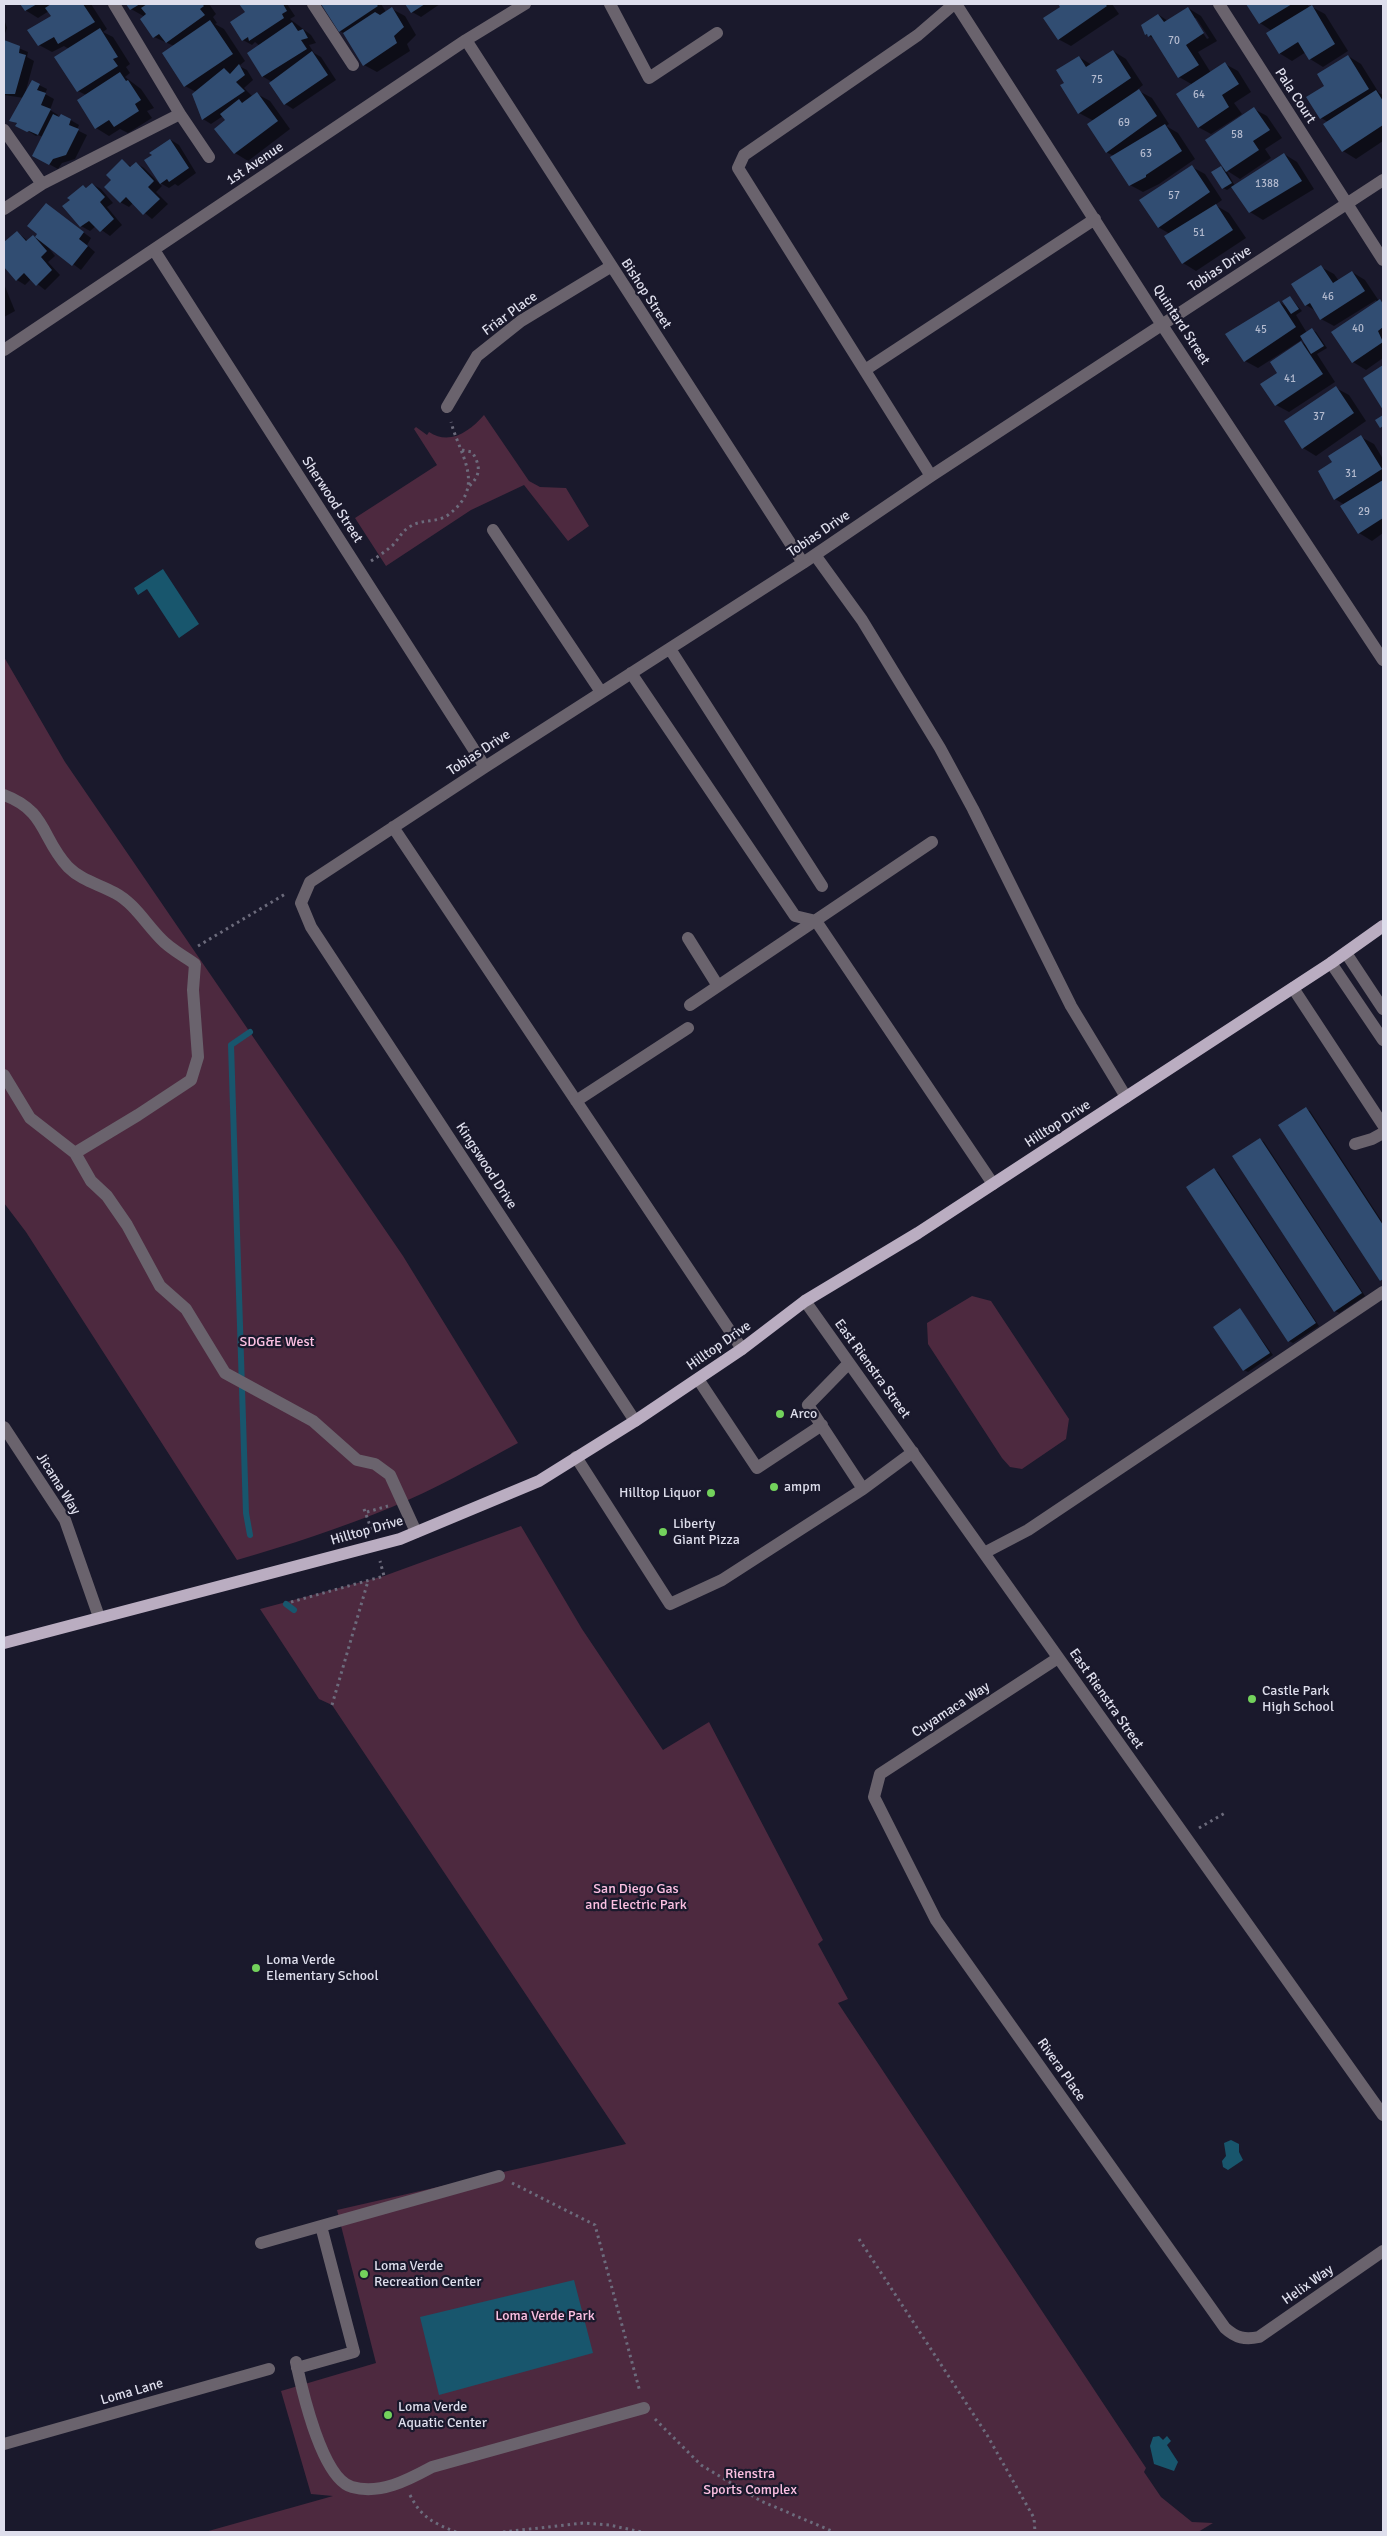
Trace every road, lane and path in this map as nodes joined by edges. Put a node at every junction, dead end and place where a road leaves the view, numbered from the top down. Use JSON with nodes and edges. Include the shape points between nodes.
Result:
{"nodes":[{"id":1,"x":114,"y":4,"type":"edge"},
{"id":2,"x":313,"y":4,"type":"edge"},
{"id":3,"x":525,"y":4,"type":"edge"},
{"id":4,"x":610,"y":4,"type":"edge"},
{"id":5,"x":955,"y":4,"type":"edge"},
{"id":6,"x":1218,"y":4,"type":"edge"},
{"id":7,"x":717,"y":33,"type":"dead end"},
{"id":8,"x":466,"y":40,"type":"junction"},
{"id":9,"x":353,"y":65,"type":"dead end"},
{"id":10,"x":180,"y":114,"type":"junction"},
{"id":11,"x":4,"y":130,"type":"edge"},
{"id":12,"x":209,"y":157,"type":"dead end"},
{"id":13,"x":1383,"y":180,"type":"edge"},
{"id":14,"x":42,"y":184,"type":"junction"},
{"id":15,"x":1346,"y":204,"type":"junction"},
{"id":16,"x":4,"y":209,"type":"edge"},
{"id":17,"x":1095,"y":219,"type":"junction"},
{"id":18,"x":154,"y":250,"type":"junction"},
{"id":19,"x":1383,"y":260,"type":"edge"},
{"id":20,"x":610,"y":266,"type":"junction"},
{"id":21,"x":1162,"y":325,"type":"junction"},
{"id":22,"x":4,"y":350,"type":"edge"},
{"id":23,"x":865,"y":370,"type":"junction"},
{"id":24,"x":447,"y":407,"type":"joint"},
{"id":25,"x":462,"y":450,"type":"junction"},
{"id":26,"x":931,"y":476,"type":"junction"},
{"id":27,"x":468,"y":487,"type":"junction"},
{"id":28,"x":494,"y":530,"type":"dead end"},
{"id":29,"x":815,"y":555,"type":"junction"},
{"id":30,"x":803,"y":563,"type":"junction"},
{"id":31,"x":358,"y":569,"type":"junction"},
{"id":32,"x":670,"y":648,"type":"junction"},
{"id":33,"x":1383,"y":660,"type":"edge"},
{"id":34,"x":631,"y":673,"type":"junction"},
{"id":35,"x":601,"y":692,"type":"junction"},
{"id":36,"x":484,"y":767,"type":"junction"},
{"id":37,"x":4,"y":795,"type":"edge"},
{"id":38,"x":393,"y":827,"type":"junction"},
{"id":39,"x":932,"y":842,"type":"dead end"},
{"id":40,"x":822,"y":886,"type":"dead end"},
{"id":41,"x":277,"y":898,"type":"dead end"},
{"id":42,"x":816,"y":921,"type":"junction"},
{"id":43,"x":1383,"y":926,"type":"edge"},
{"id":44,"x":312,"y":927,"type":"joint"},
{"id":45,"x":688,"y":938,"type":"dead end"},
{"id":46,"x":178,"y":952,"type":"junction"},
{"id":47,"x":1346,"y":953,"type":"junction"},
{"id":48,"x":1332,"y":963,"type":"junction"},
{"id":49,"x":718,"y":986,"type":"junction"},
{"id":50,"x":1293,"y":988,"type":"junction"},
{"id":51,"x":690,"y":1005,"type":"dead end"},
{"id":52,"x":1383,"y":1009,"type":"edge"},
{"id":53,"x":688,"y":1028,"type":"dead end"},
{"id":54,"x":1383,"y":1040,"type":"edge"},
{"id":55,"x":4,"y":1075,"type":"edge"},
{"id":56,"x":1126,"y":1097,"type":"junction"},
{"id":57,"x":576,"y":1101,"type":"junction"},
{"id":58,"x":1383,"y":1125,"type":"edge"},
{"id":59,"x":1383,"y":1133,"type":"edge"},
{"id":60,"x":1355,"y":1144,"type":"dead end"},
{"id":61,"x":75,"y":1153,"type":"junction"},
{"id":62,"x":993,"y":1184,"type":"junction"},
{"id":63,"x":1383,"y":1292,"type":"edge"},
{"id":64,"x":805,"y":1301,"type":"junction"},
{"id":65,"x":742,"y":1349,"type":"junction"},
{"id":66,"x":849,"y":1363,"type":"junction"},
{"id":67,"x":698,"y":1379,"type":"junction"},
{"id":68,"x":635,"y":1421,"type":"junction"},
{"id":69,"x":822,"y":1425,"type":"junction"},
{"id":70,"x":4,"y":1427,"type":"edge"},
{"id":71,"x":913,"y":1452,"type":"junction"},
{"id":72,"x":576,"y":1457,"type":"junction"},
{"id":73,"x":863,"y":1488,"type":"junction"},
{"id":74,"x":416,"y":1532,"type":"junction"},
{"id":75,"x":984,"y":1553,"type":"junction"},
{"id":76,"x":368,"y":1580,"type":"dead end"},
{"id":77,"x":99,"y":1617,"type":"junction"},
{"id":78,"x":4,"y":1643,"type":"edge"},
{"id":79,"x":1058,"y":1658,"type":"junction"},
{"id":80,"x":332,"y":1705,"type":"dead end"},
{"id":81,"x":874,"y":1797,"type":"joint"},
{"id":82,"x":1225,"y":1813,"type":"dead end"},
{"id":83,"x":1185,"y":1836,"type":"junction"},
{"id":84,"x":1383,"y":2115,"type":"edge"},
{"id":85,"x":499,"y":2176,"type":"joint"},
{"id":86,"x":321,"y":2226,"type":"junction"},
{"id":87,"x":859,"y":2239,"type":"dead end"},
{"id":88,"x":261,"y":2243,"type":"dead end"},
{"id":89,"x":1383,"y":2251,"type":"edge"},
{"id":90,"x":1248,"y":2339,"type":"joint"},
{"id":91,"x":269,"y":2369,"type":"dead end"},
{"id":92,"x":644,"y":2408,"type":"junction"},
{"id":93,"x":4,"y":2444,"type":"edge"},
{"id":94,"x":403,"y":2482,"type":"junction"},
{"id":95,"x":456,"y":2532,"type":"edge"},
{"id":96,"x":503,"y":2532,"type":"edge"},
{"id":97,"x":642,"y":2532,"type":"edge"},
{"id":98,"x":834,"y":2532,"type":"edge"},
{"id":99,"x":1035,"y":2532,"type":"edge"}],
"edges":[{"from":1,"to":10,"type":"street"},
{"from":2,"to":9,"type":"street"},
{"from":3,"to":8,"type":"street","name":"1st Avenue"},
{"from":4,"to":7,"type":"street","via":[[649,78]]},
{"from":5,"to":17,"type":"street","name":"Quintard Street"},
{"from":5,"to":23,"type":"street","via":[[918,35],[744,155],[738,168]]},
{"from":6,"to":15,"type":"street","name":"Pala Court"},
{"from":8,"to":18,"type":"street","name":"1st Avenue"},
{"from":8,"to":20,"type":"street","name":"Bishop Street"},
{"from":10,"to":12,"type":"street"},
{"from":10,"to":14,"type":"street"},
{"from":11,"to":14,"type":"street"},
{"from":13,"to":15,"type":"street","name":"Tobias Drive"},
{"from":14,"to":16,"type":"street"},
{"from":15,"to":19,"type":"street","name":"Pala Court"},
{"from":15,"to":21,"type":"street","name":"Tobias Drive"},
{"from":17,"to":21,"type":"street","name":"Quintard Street"},
{"from":17,"to":23,"type":"street"},
{"from":18,"to":22,"type":"street","name":"1st Avenue"},
{"from":18,"to":31,"type":"street","name":"Sherwood Street"},
{"from":20,"to":24,"type":"street","name":"Friar Place","via":[[522,321],[477,356]]},
{"from":20,"to":30,"type":"street","name":"Bishop Street"},
{"from":21,"to":26,"type":"street","name":"Tobias Drive"},
{"from":21,"to":33,"type":"street","name":"Quintard Street"},
{"from":23,"to":26,"type":"street"},
{"from":24,"to":25,"type":"path"},
{"from":25,"to":27,"type":"path","via":[[469,470]]},
{"from":25,"to":27,"type":"path","via":[[472,452],[478,461],[476,481]]},
{"from":26,"to":29,"type":"street","name":"Tobias Drive"},
{"from":27,"to":31,"type":"path","via":[[448,516],[412,525],[385,551]]},
{"from":28,"to":35,"type":"street"},
{"from":29,"to":30,"type":"street","name":"Tobias Drive"},
{"from":29,"to":56,"type":"street","via":[[862,620],[940,748],[1071,1006]]},
{"from":30,"to":32,"type":"street","name":"Tobias Drive"},
{"from":31,"to":36,"type":"street","name":"Sherwood Street"},
{"from":32,"to":34,"type":"street","name":"Tobias Drive"},
{"from":32,"to":40,"type":"street"},
{"from":34,"to":35,"type":"street","name":"Tobias Drive"},
{"from":34,"to":42,"type":"street","via":[[795,916]]},
{"from":35,"to":36,"type":"street","name":"Tobias Drive"},
{"from":36,"to":38,"type":"street","name":"Tobias Drive"},
{"from":37,"to":46,"type":"street","via":[[21,801],[34,813],[69,868],[88,882],[115,892],[131,904],[163,941]]},
{"from":38,"to":44,"type":"street","name":"Tobias Drive","via":[[310,882],[301,903]]},
{"from":38,"to":57,"type":"street"},
{"from":39,"to":42,"type":"street"},
{"from":41,"to":46,"type":"path","via":[[201,946]]},
{"from":42,"to":49,"type":"street"},
{"from":42,"to":62,"type":"street"},
{"from":43,"to":47,"type":"main road","name":"Hilltop Drive"},
{"from":44,"to":68,"type":"street","name":"Kingswood Drive"},
{"from":45,"to":49,"type":"street"},
{"from":46,"to":61,"type":"street","via":[[195,964],[193,990],[198,1057],[191,1080]]},
{"from":47,"to":48,"type":"main road","name":"Hilltop Drive"},
{"from":47,"to":52,"type":"street"},
{"from":48,"to":50,"type":"main road","name":"Hilltop Drive"},
{"from":48,"to":54,"type":"street"},
{"from":49,"to":51,"type":"street"},
{"from":50,"to":56,"type":"main road","name":"Hilltop Drive"},
{"from":50,"to":58,"type":"street"},
{"from":53,"to":57,"type":"street"},
{"from":55,"to":61,"type":"street","via":[[30,1118]]},
{"from":56,"to":62,"type":"main road","name":"Hilltop Drive"},
{"from":57,"to":65,"type":"street"},
{"from":59,"to":60,"type":"street"},
{"from":61,"to":74,"type":"street","via":[[91,1181],[107,1196],[127,1225],[160,1286],[186,1309],[225,1373],[313,1421],[357,1460],[374,1464],[390,1475]]},
{"from":62,"to":64,"type":"main road","name":"Hilltop Drive"},
{"from":63,"to":75,"type":"street","via":[[1028,1530]]},
{"from":64,"to":65,"type":"main road","name":"Hilltop Drive"},
{"from":64,"to":66,"type":"street","name":"East Rienstra Street"},
{"from":65,"to":67,"type":"main road","name":"Hilltop Drive"},
{"from":66,"to":69,"type":"street","via":[[808,1405]]},
{"from":66,"to":71,"type":"street","name":"East Rienstra Street"},
{"from":67,"to":68,"type":"main road","name":"Hilltop Drive"},
{"from":67,"to":69,"type":"street","via":[[757,1468]]},
{"from":68,"to":72,"type":"main road","name":"Hilltop Drive"},
{"from":69,"to":73,"type":"street"},
{"from":70,"to":77,"type":"street","name":"Jicama Way","via":[[65,1520]]},
{"from":71,"to":73,"type":"street"},
{"from":71,"to":75,"type":"street","name":"East Rienstra Street"},
{"from":72,"to":73,"type":"street","via":[[670,1604],[722,1580]]},
{"from":72,"to":74,"type":"main road","name":"Hilltop Drive","via":[[539,1481]]},
{"from":74,"to":77,"type":"main road","name":"Hilltop Drive"},
{"from":75,"to":79,"type":"street","name":"East Rienstra Street"},
{"from":76,"to":80,"type":"path"},
{"from":77,"to":78,"type":"main road","name":"Hilltop Drive"},
{"from":79,"to":81,"type":"street","name":"Cuyamaca Way","via":[[880,1774]]},
{"from":79,"to":83,"type":"street","name":"East Rienstra Street"},
{"from":81,"to":90,"type":"street","name":"Rivera Place","via":[[936,1920],[1226,2328],[1234,2336]]},
{"from":82,"to":83,"type":"path"},
{"from":83,"to":84,"type":"street","name":"East Rienstra Street"},
{"from":85,"to":86,"type":"street"},
{"from":85,"to":92,"type":"path","via":[[595,2225]]},
{"from":86,"to":88,"type":"street"},
{"from":86,"to":94,"type":"street","via":[[354,2352],[296,2365],[307,2408],[328,2466],[350,2487],[371,2489]]},
{"from":87,"to":99,"type":"path","via":[[988,2435],[1034,2518]]},
{"from":89,"to":90,"type":"street","name":"Helix Way","via":[[1259,2337]]},
{"from":91,"to":93,"type":"street","name":"Loma Lane"},
{"from":92,"to":94,"type":"street","via":[[432,2467]]},
{"from":92,"to":98,"type":"path","via":[[701,2465],[761,2501]]},
{"from":94,"to":95,"type":"path","via":[[418,2510],[436,2524]]},
{"from":96,"to":97,"type":"path","via":[[584,2523]]}]}
